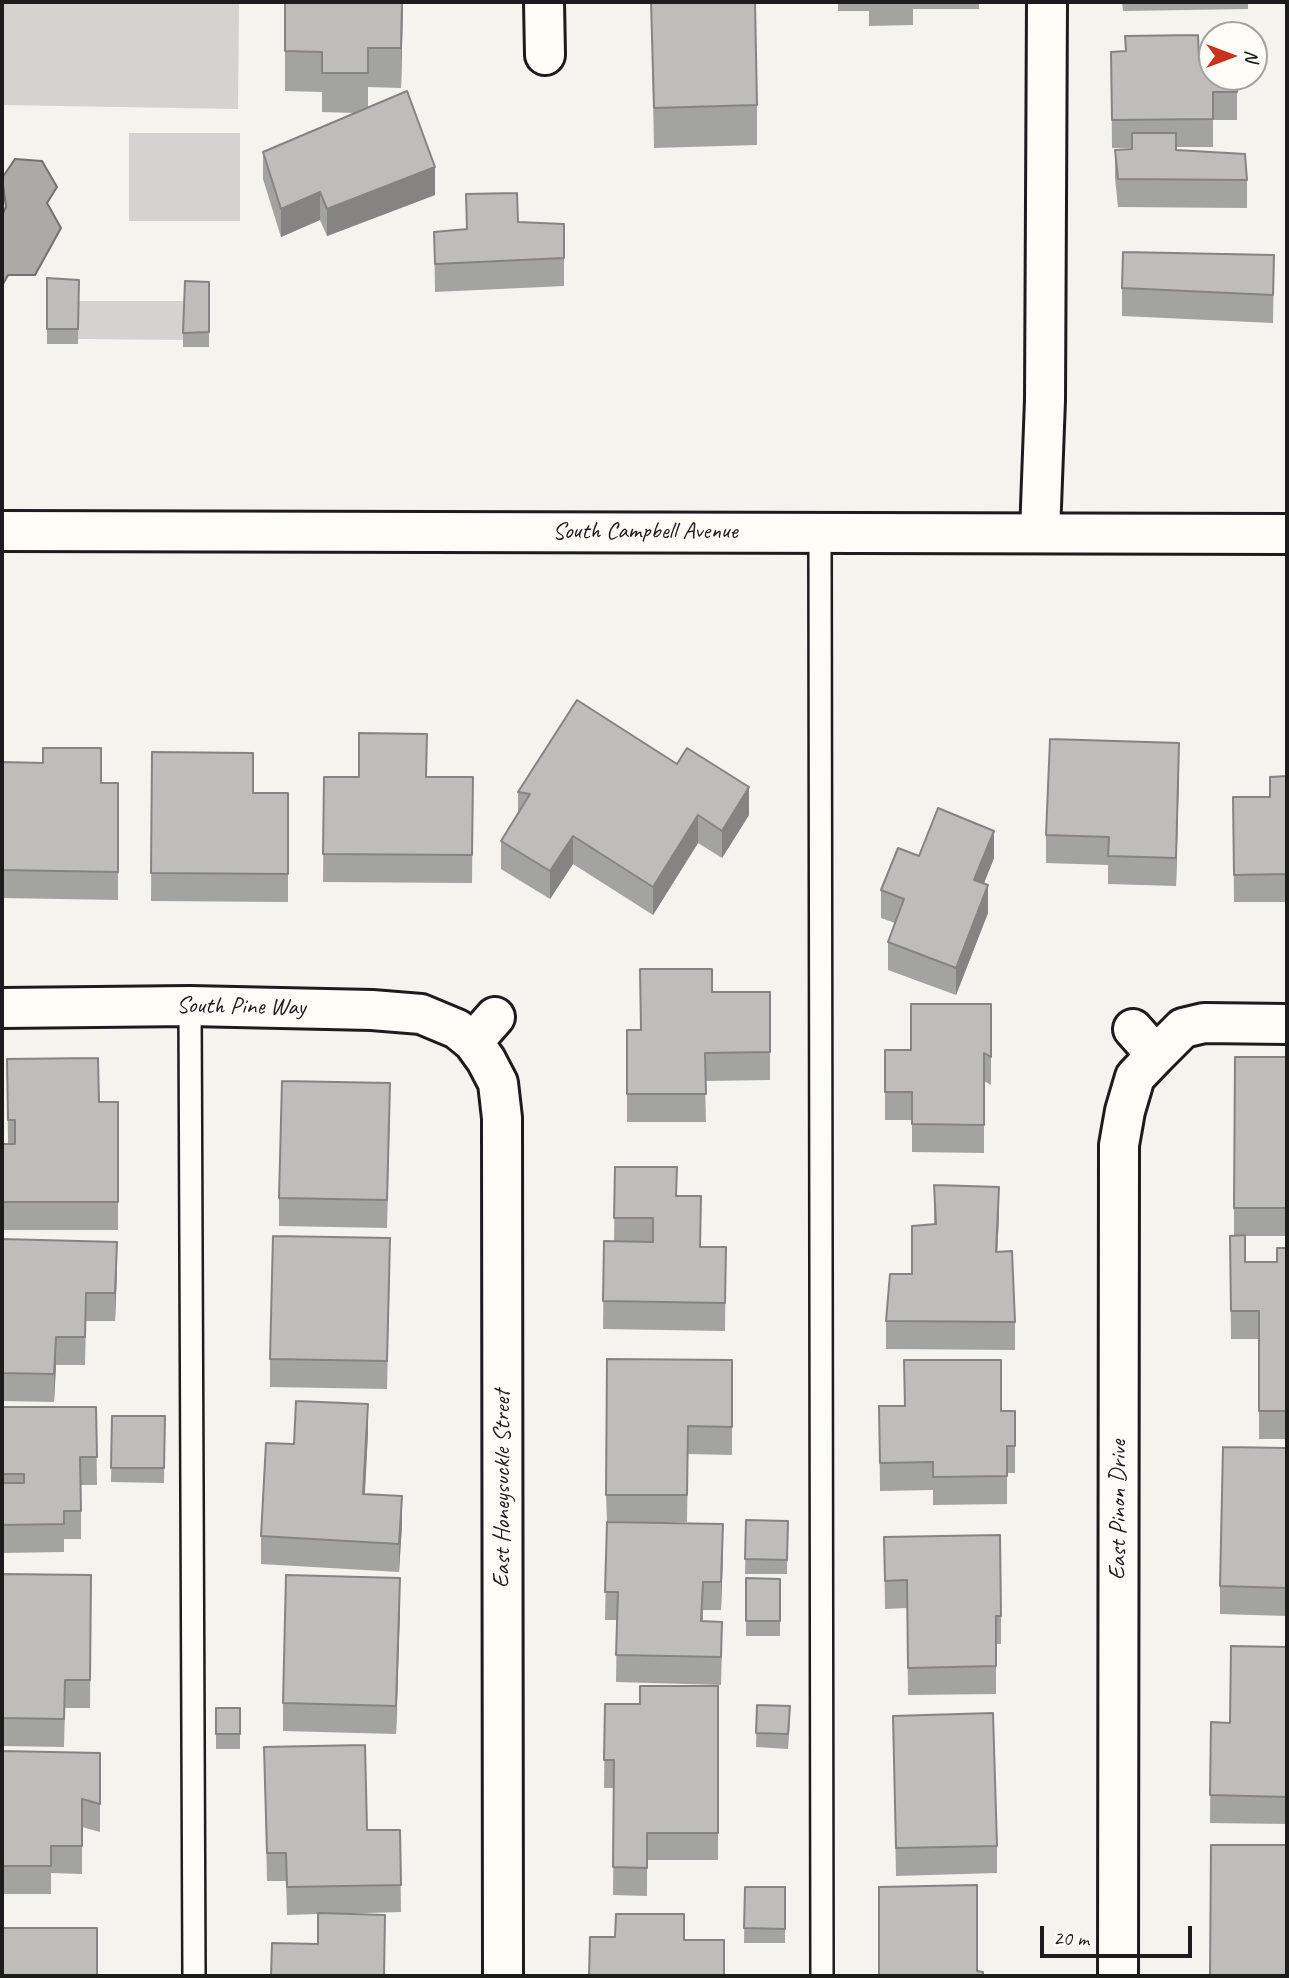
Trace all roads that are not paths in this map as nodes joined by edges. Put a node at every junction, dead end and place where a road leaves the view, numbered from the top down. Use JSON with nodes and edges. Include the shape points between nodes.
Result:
{"nodes":[{"id":1,"x":544,"y":2,"type":"edge"},
{"id":2,"x":1047,"y":2,"type":"edge"},
{"id":3,"x":545,"y":55,"type":"dead end"},
{"id":4,"x":2,"y":531,"type":"edge"},
{"id":5,"x":820,"y":533,"type":"junction"},
{"id":6,"x":1040,"y":533,"type":"junction"},
{"id":7,"x":1287,"y":534,"type":"edge"},
{"id":8,"x":190,"y":1006,"type":"junction"},
{"id":9,"x":2,"y":1008,"type":"edge"},
{"id":10,"x":1287,"y":1024,"type":"edge"},
{"id":11,"x":484,"y":1030,"type":"joint"},
{"id":12,"x":194,"y":1976,"type":"edge"},
{"id":13,"x":503,"y":1976,"type":"edge"},
{"id":14,"x":822,"y":1976,"type":"edge"},
{"id":15,"x":1118,"y":1976,"type":"edge"}],
"edges":[{"from":1,"to":3,"type":"street"},
{"from":2,"to":6,"type":"street"},
{"from":4,"to":5,"type":"street","name":"South Campbell Avenue"},
{"from":5,"to":6,"type":"street","name":"South Campbell Avenue"},
{"from":5,"to":14,"type":"lane"},
{"from":6,"to":7,"type":"street","name":"South Campbell Avenue"},
{"from":8,"to":9,"type":"street","name":"South Pine Way"},
{"from":8,"to":11,"type":"street","name":"South Pine Way","via":[[421,1014],[457,1029]]},
{"from":8,"to":12,"type":"lane"},
{"from":10,"to":15,"type":"street","name":"East Pinon Drive","via":[[1204,1023],[1144,1042],[1125,1111],[1119,1145]]},
{"from":11,"to":13,"type":"street","name":"East Honeysuckle Street","via":[[486,1060],[498,1083],[502,1118]]}]}
